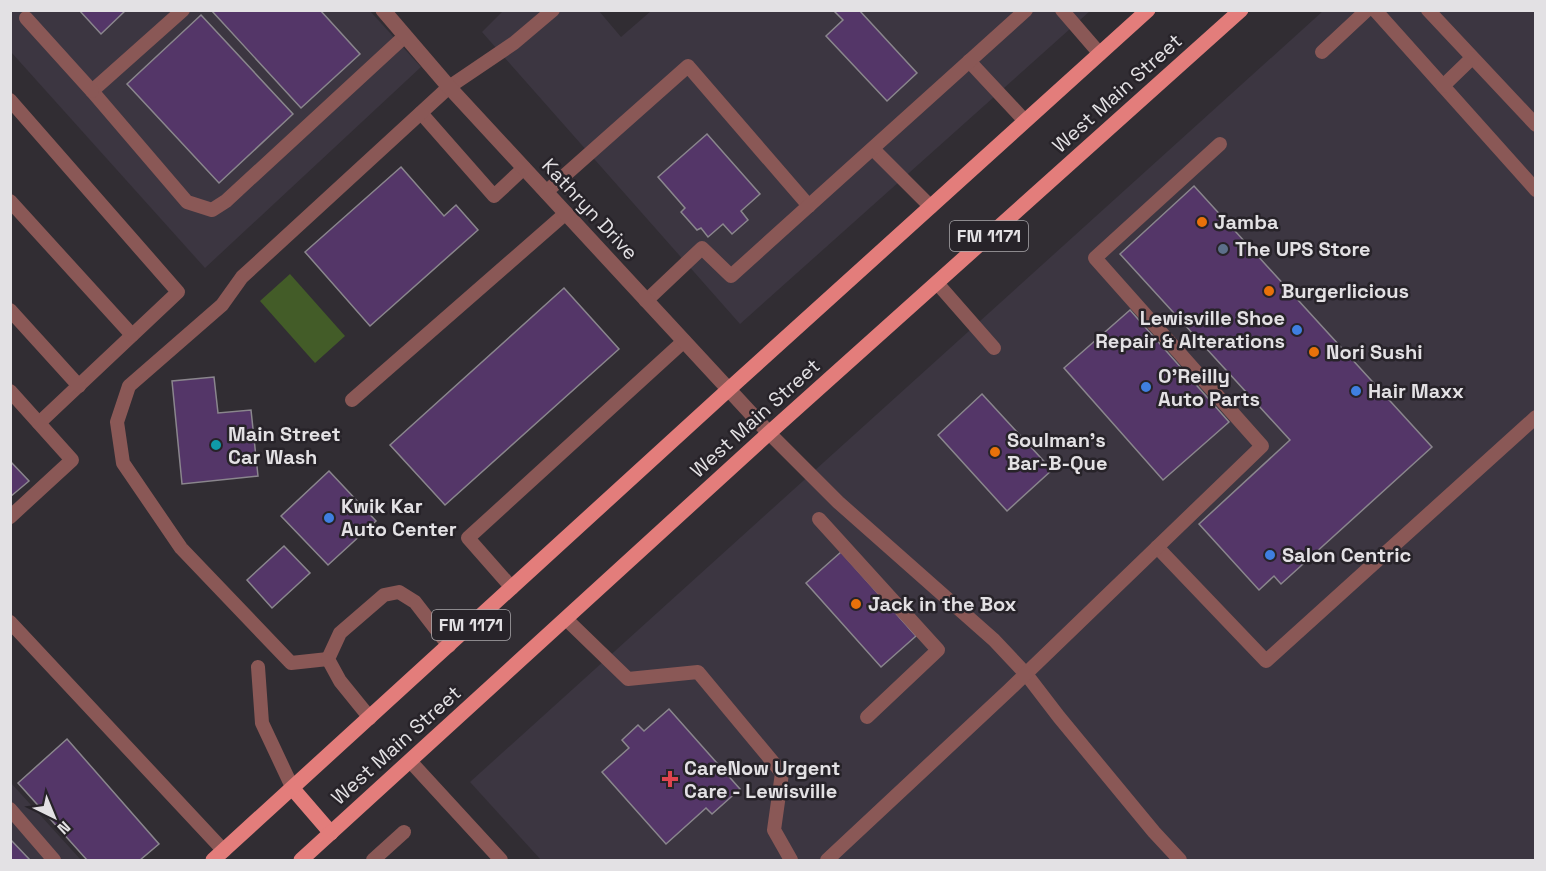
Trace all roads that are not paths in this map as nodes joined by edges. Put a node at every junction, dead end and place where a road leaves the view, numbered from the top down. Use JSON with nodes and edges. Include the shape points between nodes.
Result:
{"nodes":[{"id":1,"x":183,"y":10,"type":"edge"},
{"id":2,"x":383,"y":10,"type":"edge"},
{"id":3,"x":553,"y":10,"type":"edge"},
{"id":4,"x":1026,"y":10,"type":"edge"},
{"id":5,"x":1062,"y":10,"type":"edge"},
{"id":6,"x":1148,"y":10,"type":"edge"},
{"id":7,"x":1241,"y":10,"type":"edge"},
{"id":8,"x":1367,"y":10,"type":"edge"},
{"id":9,"x":1375,"y":10,"type":"edge"},
{"id":10,"x":1428,"y":10,"type":"edge"},
{"id":11,"x":26,"y":18,"type":"dead end"},
{"id":12,"x":405,"y":36,"type":"junction"},
{"id":13,"x":1322,"y":52,"type":"dead end"},
{"id":14,"x":1100,"y":54,"type":"junction"},
{"id":15,"x":1472,"y":58,"type":"junction"},
{"id":16,"x":969,"y":61,"type":"junction"},
{"id":17,"x":1443,"y":86,"type":"junction"},
{"id":18,"x":448,"y":87,"type":"junction"},
{"id":19,"x":92,"y":91,"type":"junction"},
{"id":20,"x":10,"y":100,"type":"edge"},
{"id":21,"x":421,"y":113,"type":"junction"},
{"id":22,"x":1026,"y":121,"type":"junction"},
{"id":23,"x":1536,"y":125,"type":"edge"},
{"id":24,"x":1220,"y":144,"type":"dead end"},
{"id":25,"x":873,"y":149,"type":"junction"},
{"id":26,"x":524,"y":168,"type":"junction"},
{"id":27,"x":1536,"y":190,"type":"edge"},
{"id":28,"x":546,"y":192,"type":"junction"},
{"id":29,"x":10,"y":201,"type":"edge"},
{"id":30,"x":809,"y":206,"type":"junction"},
{"id":31,"x":931,"y":207,"type":"junction"},
{"id":32,"x":566,"y":213,"type":"junction"},
{"id":33,"x":937,"y":283,"type":"junction"},
{"id":34,"x":646,"y":301,"type":"junction"},
{"id":35,"x":10,"y":310,"type":"edge"},
{"id":36,"x":132,"y":335,"type":"junction"},
{"id":37,"x":684,"y":341,"type":"junction"},
{"id":38,"x":994,"y":348,"type":"dead end"},
{"id":39,"x":79,"y":386,"type":"junction"},
{"id":40,"x":729,"y":389,"type":"junction"},
{"id":41,"x":10,"y":391,"type":"edge"},
{"id":42,"x":352,"y":400,"type":"dead end"},
{"id":43,"x":1536,"y":417,"type":"edge"},
{"id":44,"x":39,"y":423,"type":"junction"},
{"id":45,"x":769,"y":433,"type":"junction"},
{"id":46,"x":10,"y":517,"type":"edge"},
{"id":47,"x":819,"y":519,"type":"dead end"},
{"id":48,"x":1157,"y":547,"type":"junction"},
{"id":49,"x":512,"y":588,"type":"junction"},
{"id":50,"x":566,"y":619,"type":"junction"},
{"id":51,"x":10,"y":622,"type":"edge"},
{"id":52,"x":449,"y":646,"type":"junction"},
{"id":53,"x":328,"y":659,"type":"junction"},
{"id":54,"x":258,"y":667,"type":"dead end"},
{"id":55,"x":1026,"y":674,"type":"junction"},
{"id":56,"x":867,"y":717,"type":"dead end"},
{"id":57,"x":370,"y":718,"type":"junction"},
{"id":58,"x":410,"y":760,"type":"junction"},
{"id":59,"x":293,"y":789,"type":"junction"},
{"id":60,"x":10,"y":809,"type":"edge"},
{"id":61,"x":404,"y":832,"type":"dead end"},
{"id":62,"x":332,"y":833,"type":"junction"},
{"id":63,"x":219,"y":856,"type":"edge"},
{"id":64,"x":54,"y":861,"type":"edge"},
{"id":65,"x":301,"y":861,"type":"edge"},
{"id":66,"x":373,"y":861,"type":"edge"},
{"id":67,"x":501,"y":861,"type":"edge"},
{"id":68,"x":791,"y":861,"type":"edge"},
{"id":69,"x":827,"y":861,"type":"edge"},
{"id":70,"x":1180,"y":861,"type":"edge"}],
"edges":[{"from":1,"to":19,"type":"lane"},
{"from":2,"to":12,"type":"street","name":"Kathryn Drive"},
{"from":3,"to":18,"type":"lane","via":[[514,43]]},
{"from":4,"to":16,"type":"lane"},
{"from":5,"to":14,"type":"lane"},
{"from":6,"to":14,"type":"main road","name":"West Main Street","number":"FM 1171"},
{"from":7,"to":33,"type":"main road","name":"West Main Street","number":"FM 1171"},
{"from":8,"to":13,"type":"lane"},
{"from":9,"to":17,"type":"lane"},
{"from":10,"to":15,"type":"lane"},
{"from":11,"to":19,"type":"lane"},
{"from":12,"to":18,"type":"street","name":"Kathryn Drive"},
{"from":12,"to":19,"type":"lane","via":[[212,210],[187,202]]},
{"from":14,"to":22,"type":"main road","name":"West Main Street","number":"FM 1171"},
{"from":15,"to":17,"type":"lane"},
{"from":15,"to":23,"type":"lane"},
{"from":16,"to":22,"type":"lane"},
{"from":16,"to":25,"type":"lane"},
{"from":17,"to":27,"type":"lane"},
{"from":18,"to":21,"type":"lane"},
{"from":18,"to":26,"type":"street","name":"Kathryn Drive"},
{"from":20,"to":36,"type":"lane","via":[[178,292]]},
{"from":21,"to":26,"type":"lane","via":[[494,196]]},
{"from":21,"to":53,"type":"lane","via":[[242,277],[222,305],[129,386],[117,422],[123,463],[181,548],[291,663]]},
{"from":22,"to":31,"type":"main road","name":"West Main Street","number":"FM 1171"},
{"from":24,"to":48,"type":"lane","via":[[1095,258],[1262,446]]},
{"from":25,"to":30,"type":"lane"},
{"from":25,"to":31,"type":"lane"},
{"from":26,"to":28,"type":"street","name":"Kathryn Drive"},
{"from":28,"to":30,"type":"lane","via":[[688,66]]},
{"from":28,"to":32,"type":"street","name":"Kathryn Drive"},
{"from":29,"to":36,"type":"lane"},
{"from":30,"to":34,"type":"lane","via":[[731,276],[702,248]]},
{"from":31,"to":40,"type":"main road","name":"West Main Street","number":"FM 1171"},
{"from":32,"to":34,"type":"street","name":"Kathryn Drive"},
{"from":32,"to":42,"type":"lane"},
{"from":33,"to":38,"type":"lane"},
{"from":33,"to":45,"type":"main road","name":"West Main Street","number":"FM 1171"},
{"from":34,"to":37,"type":"street","name":"Kathryn Drive"},
{"from":35,"to":39,"type":"lane"},
{"from":36,"to":39,"type":"lane"},
{"from":37,"to":40,"type":"street","name":"Kathryn Drive"},
{"from":37,"to":49,"type":"lane","via":[[468,538]]},
{"from":39,"to":44,"type":"lane"},
{"from":40,"to":45,"type":"street","name":"Kathryn Drive"},
{"from":40,"to":49,"type":"main road","name":"West Main Street","number":"FM 1171"},
{"from":41,"to":44,"type":"lane"},
{"from":43,"to":48,"type":"lane","via":[[1266,661]]},
{"from":44,"to":46,"type":"lane","via":[[72,460]]},
{"from":45,"to":50,"type":"main road","name":"West Main Street","number":"FM 1171"},
{"from":45,"to":55,"type":"lane","via":[[838,502],[994,640]]},
{"from":47,"to":56,"type":"lane","via":[[938,650]]},
{"from":48,"to":55,"type":"lane"},
{"from":49,"to":52,"type":"main road","name":"West Main Street","number":"FM 1171"},
{"from":50,"to":58,"type":"main road","name":"West Main Street","number":"FM 1171"},
{"from":50,"to":68,"type":"lane","via":[[628,679],[698,672],[782,773],[774,830]]},
{"from":51,"to":63,"type":"lane"},
{"from":52,"to":53,"type":"lane","via":[[415,602],[399,592],[384,595],[340,633]]},
{"from":52,"to":57,"type":"main road","name":"West Main Street","number":"FM 1171"},
{"from":53,"to":57,"type":"lane"},
{"from":54,"to":59,"type":"lane","via":[[262,723]]},
{"from":55,"to":69,"type":"lane"},
{"from":55,"to":70,"type":"lane"},
{"from":57,"to":59,"type":"main road","name":"West Main Street","number":"FM 1171"},
{"from":58,"to":62,"type":"main road","name":"West Main Street","number":"FM 1171"},
{"from":58,"to":67,"type":"lane"},
{"from":59,"to":62,"type":"main road"},
{"from":59,"to":63,"type":"main road","name":"West Main Street","number":"FM 1171"},
{"from":60,"to":64,"type":"lane"},
{"from":61,"to":66,"type":"lane"},
{"from":62,"to":65,"type":"main road","name":"West Main Street","number":"FM 1171"}]}
